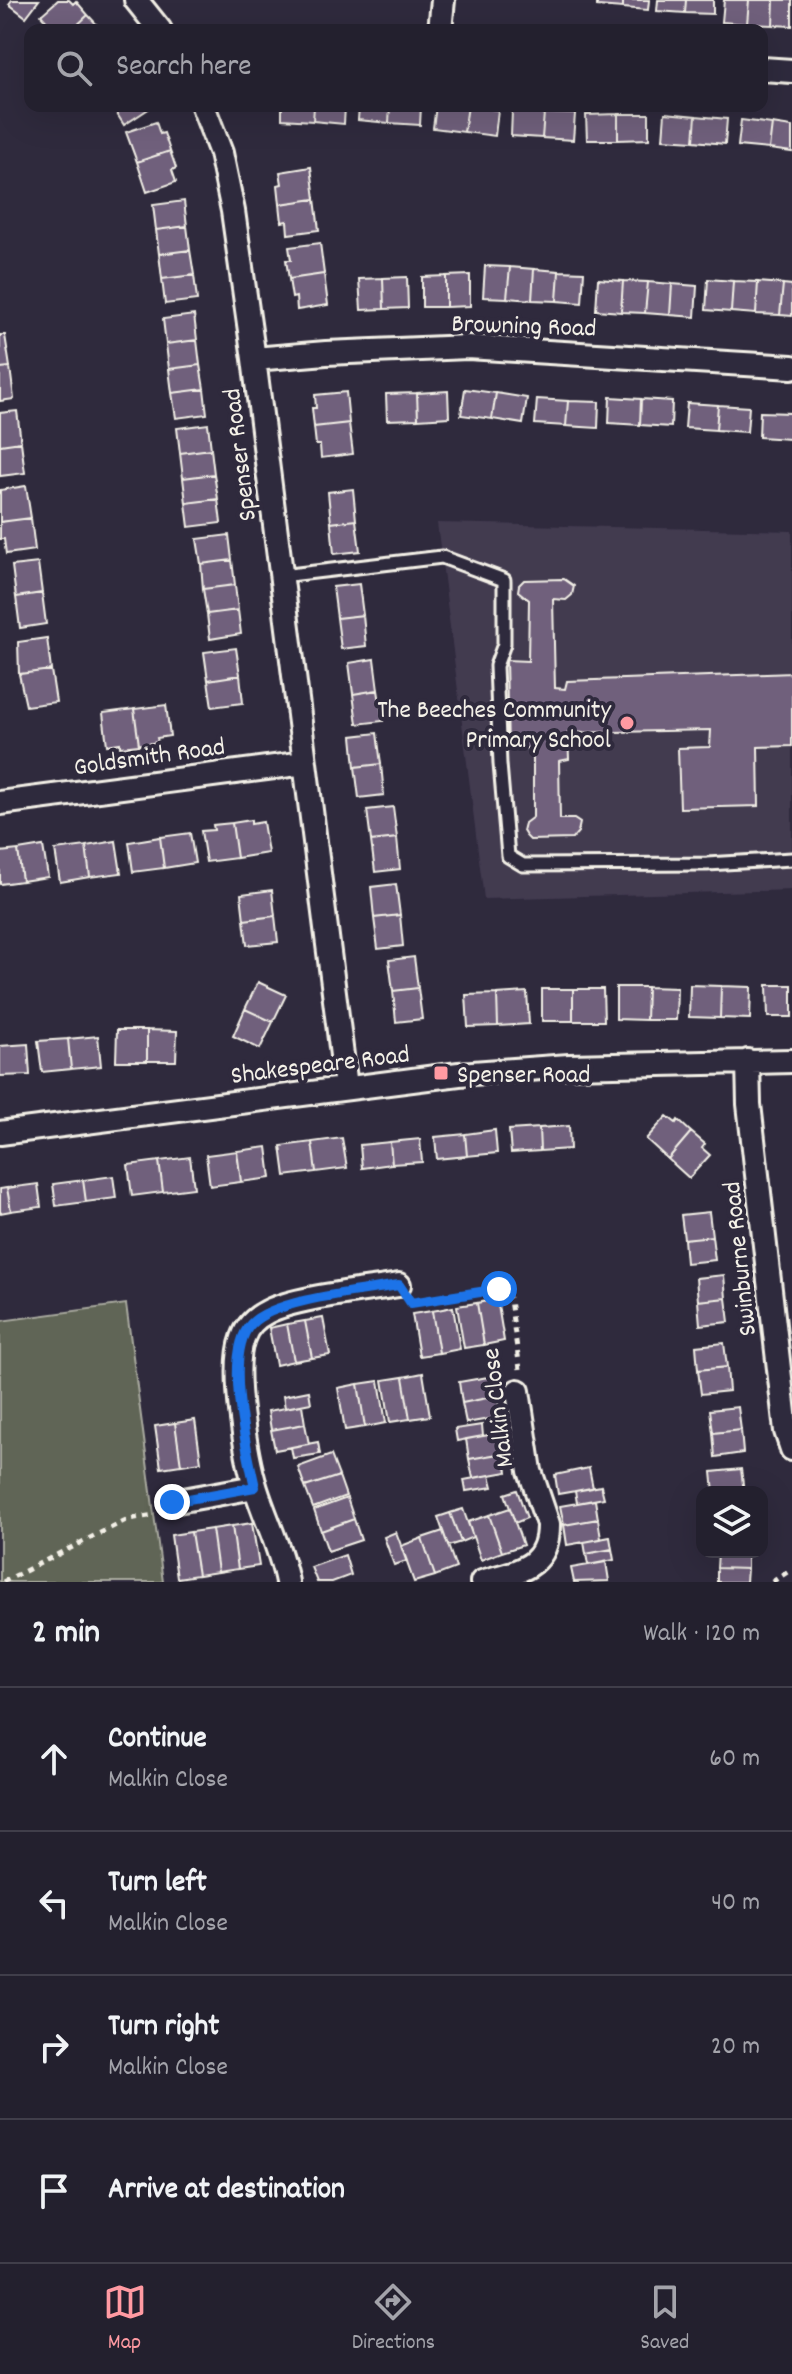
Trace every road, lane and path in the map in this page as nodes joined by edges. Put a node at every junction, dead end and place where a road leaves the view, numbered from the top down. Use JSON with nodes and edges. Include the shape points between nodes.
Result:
{"nodes":[{"id":1,"x":136,"y":0,"type":"edge"},
{"id":2,"x":443,"y":0,"type":"edge"},
{"id":3,"x":155,"y":24,"type":"edge"},
{"id":4,"x":441,"y":24,"type":"edge"},
{"id":5,"x":768,"y":69,"type":"edge"},
{"id":6,"x":792,"y":71,"type":"edge"},
{"id":7,"x":206,"y":112,"type":"edge"},
{"id":8,"x":254,"y":359,"type":"junction"},
{"id":9,"x":792,"y":367,"type":"edge"},
{"id":10,"x":280,"y":576,"type":"junction"},
{"id":11,"x":305,"y":763,"type":"junction"},
{"id":12,"x":0,"y":803,"type":"edge"},
{"id":13,"x":792,"y":859,"type":"edge"},
{"id":14,"x":748,"y":1061,"type":"junction"},
{"id":15,"x":792,"y":1061,"type":"edge"},
{"id":16,"x":346,"y":1087,"type":"junction"},
{"id":17,"x":0,"y":1133,"type":"edge"},
{"id":18,"x":399,"y":1285,"type":"joint"},
{"id":19,"x":518,"y":1391,"type":"joint"},
{"id":20,"x":792,"y":1449,"type":"edge"},
{"id":21,"x":255,"y":1487,"type":"junction"},
{"id":22,"x":166,"y":1508,"type":"joint"},
{"id":23,"x":792,"y":1569,"type":"edge"},
{"id":24,"x":3,"y":1582,"type":"edge"},
{"id":25,"x":287,"y":1582,"type":"edge"},
{"id":26,"x":482,"y":1582,"type":"edge"},
{"id":27,"x":772,"y":1582,"type":"edge"}],
"edges":[{"from":1,"to":3,"type":"street"},
{"from":2,"to":4,"type":"street"},
{"from":5,"to":6,"type":"street"},
{"from":7,"to":8,"type":"street","name":"Spenser Road","via":[[228,181]]},
{"from":8,"to":9,"type":"street","name":"Browning Road","via":[[468,347]]},
{"from":8,"to":10,"type":"street","name":"Spenser Road"},
{"from":10,"to":11,"type":"street","name":"Spenser Road"},
{"from":10,"to":13,"type":"lane","via":[[442,557],[504,580],[504,644],[496,666],[500,764],[508,856],[523,865]]},
{"from":11,"to":12,"type":"street","name":"Goldsmith Road"},
{"from":11,"to":16,"type":"street","name":"Spenser Road"},
{"from":14,"to":15,"type":"street","name":"Shakespeare Road"},
{"from":14,"to":16,"type":"street","name":"Shakespeare Road","via":[[569,1066]]},
{"from":14,"to":20,"type":"street","name":"Swinburne Road","via":[[782,1400]]},
{"from":16,"to":17,"type":"street","name":"Shakespeare Road"},
{"from":18,"to":19,"type":"path","name":"Malkin Close","via":[[411,1303],[505,1290],[521,1365]]},
{"from":18,"to":21,"type":"street","via":[[284,1306],[249,1325],[238,1367]]},
{"from":19,"to":26,"type":"street","name":"Malkin Close","via":[[528,1462],[548,1536],[537,1561]]},
{"from":21,"to":22,"type":"street"},
{"from":21,"to":25,"type":"street"},
{"from":22,"to":24,"type":"path","via":[[128,1519]]},
{"from":23,"to":27,"type":"path"}]}
